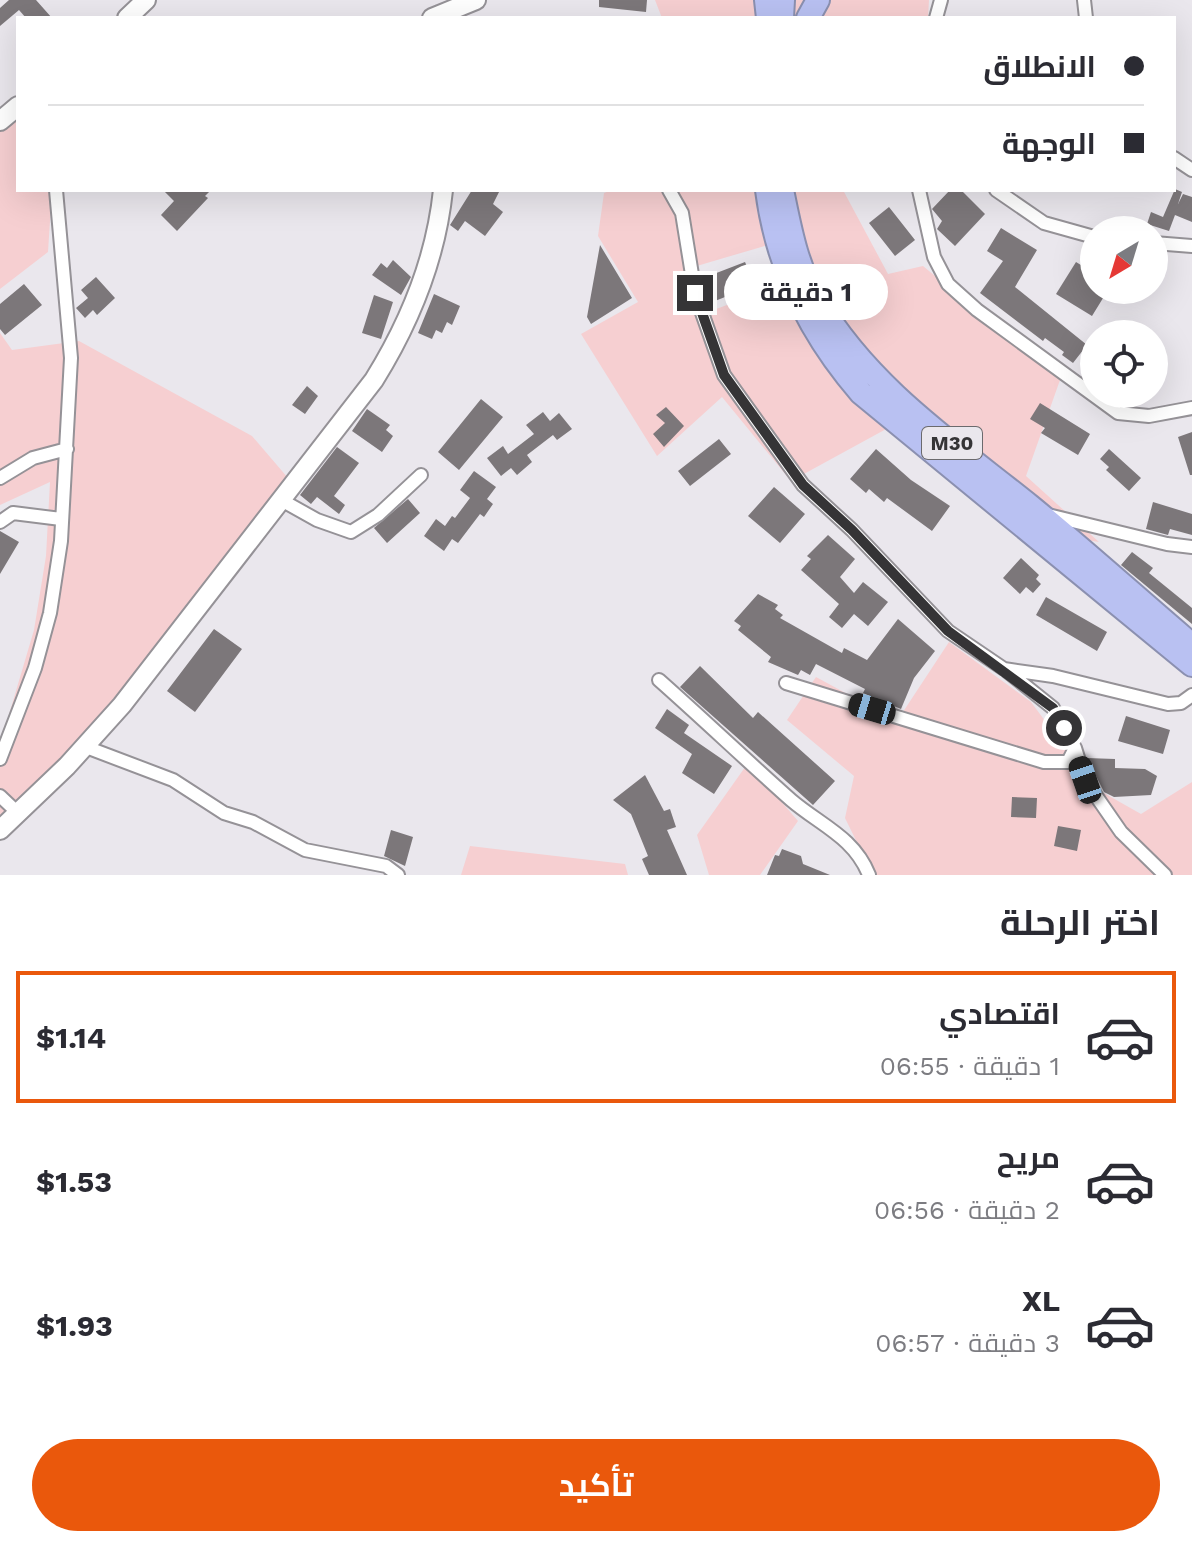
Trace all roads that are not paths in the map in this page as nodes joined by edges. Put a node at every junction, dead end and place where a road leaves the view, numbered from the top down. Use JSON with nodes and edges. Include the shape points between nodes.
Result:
{"nodes":[{"id":1,"x":146,"y":0,"type":"edge"},
{"id":2,"x":476,"y":0,"type":"edge"},
{"id":3,"x":129,"y":16,"type":"edge"},
{"id":4,"x":437,"y":16,"type":"edge"},
{"id":5,"x":16,"y":108,"type":"edge"},
{"id":6,"x":0,"y":121,"type":"edge"},
{"id":7,"x":56,"y":192,"type":"edge"},
{"id":8,"x":443,"y":192,"type":"edge"},
{"id":9,"x":670,"y":192,"type":"edge"},
{"id":10,"x":767,"y":192,"type":"edge"},
{"id":11,"x":782,"y":192,"type":"edge"},
{"id":12,"x":919,"y":192,"type":"edge"},
{"id":13,"x":999,"y":192,"type":"edge"},
{"id":14,"x":1080,"y":233,"type":"edge"},
{"id":15,"x":1168,"y":244,"type":"edge"},
{"id":16,"x":1192,"y":246,"type":"edge"},
{"id":17,"x":1192,"y":408,"type":"edge"},
{"id":18,"x":67,"y":449,"type":"junction"},
{"id":19,"x":421,"y":475,"type":"dead end"},
{"id":20,"x":0,"y":478,"type":"edge"},
{"id":21,"x":283,"y":501,"type":"junction"},
{"id":22,"x":1037,"y":512,"type":"junction"},
{"id":23,"x":61,"y":519,"type":"junction"},
{"id":24,"x":0,"y":522,"type":"edge"},
{"id":25,"x":1192,"y":547,"type":"edge"},
{"id":26,"x":1192,"y":645,"type":"edge"},
{"id":27,"x":1192,"y":665,"type":"edge"},
{"id":28,"x":1004,"y":669,"type":"junction"},
{"id":29,"x":659,"y":680,"type":"dead end"},
{"id":30,"x":786,"y":683,"type":"dead end"},
{"id":31,"x":1192,"y":695,"type":"edge"},
{"id":32,"x":86,"y":747,"type":"junction"},
{"id":33,"x":1075,"y":748,"type":"junction"},
{"id":34,"x":0,"y":759,"type":"edge"},
{"id":35,"x":0,"y":796,"type":"edge"},
{"id":36,"x":19,"y":814,"type":"junction"},
{"id":37,"x":0,"y":830,"type":"edge"},
{"id":38,"x":398,"y":875,"type":"edge"},
{"id":39,"x":869,"y":875,"type":"edge"},
{"id":40,"x":1165,"y":875,"type":"edge"}],
"edges":[{"from":1,"to":3,"type":"street"},
{"from":2,"to":4,"type":"street"},
{"from":5,"to":6,"type":"street"},
{"from":7,"to":18,"type":"street","via":[[70,344]]},
{"from":8,"to":21,"type":"street","via":[[434,243],[393,350]]},
{"from":9,"to":28,"type":"street","via":[[682,213],[695,293],[724,375],[746,409],[803,485],[948,631]]},
{"from":10,"to":27,"type":"highway","number":"M30","via":[[779,253],[793,290],[830,355],[861,393]]},
{"from":11,"to":22,"type":"highway","number":"M30","via":[[806,279],[853,352],[913,412]]},
{"from":12,"to":17,"type":"street","via":[[934,257],[948,284],[977,310],[1118,413],[1149,416]]},
{"from":13,"to":14,"type":"street","via":[[1044,223]]},
{"from":15,"to":16,"type":"street"},
{"from":18,"to":20,"type":"street","via":[[33,458]]},
{"from":18,"to":23,"type":"street"},
{"from":19,"to":21,"type":"street","via":[[351,532]]},
{"from":21,"to":32,"type":"street"},
{"from":22,"to":25,"type":"street"},
{"from":22,"to":26,"type":"highway","number":"M30"},
{"from":23,"to":24,"type":"street","via":[[13,513]]},
{"from":23,"to":34,"type":"street","via":[[50,613]]},
{"from":28,"to":31,"type":"street","via":[[1168,704]]},
{"from":28,"to":33,"type":"street","via":[[1053,708]]},
{"from":29,"to":39,"type":"street","via":[[804,812],[843,836]]},
{"from":30,"to":33,"type":"street","via":[[1044,762],[1068,762]]},
{"from":32,"to":36,"type":"street"},
{"from":32,"to":38,"type":"street","via":[[173,780],[224,813],[305,850],[386,866]]},
{"from":33,"to":40,"type":"street","via":[[1085,780],[1121,832]]},
{"from":35,"to":36,"type":"street"},
{"from":36,"to":37,"type":"street"}]}
